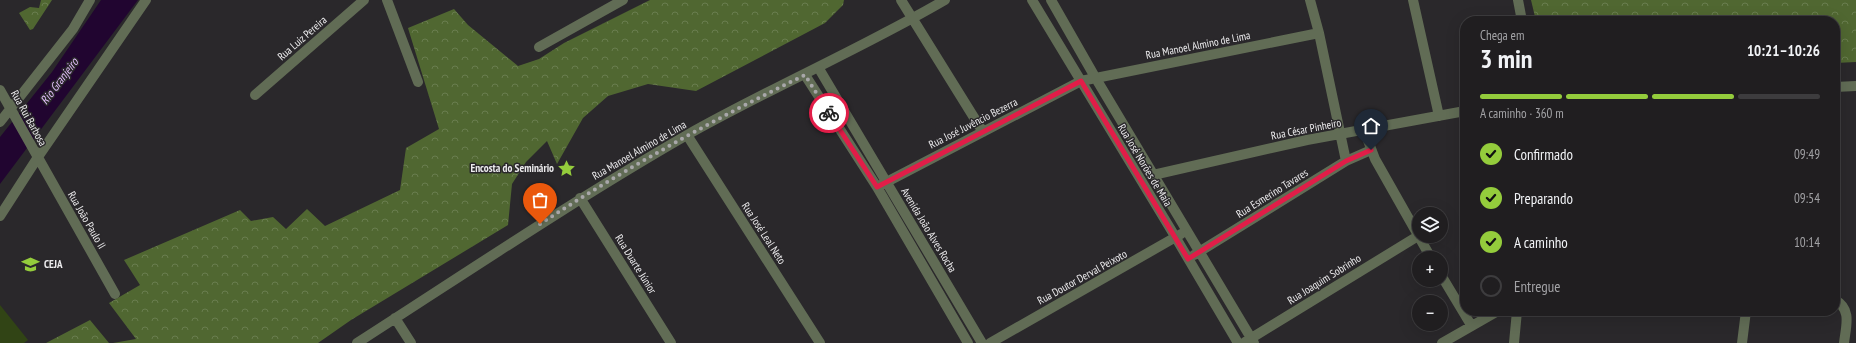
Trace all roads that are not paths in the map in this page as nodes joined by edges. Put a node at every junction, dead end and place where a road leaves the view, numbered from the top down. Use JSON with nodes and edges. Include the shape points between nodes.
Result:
{"nodes":[{"id":1,"x":90,"y":0,"type":"edge"},
{"id":2,"x":146,"y":0,"type":"edge"},
{"id":3,"x":364,"y":0,"type":"edge"},
{"id":4,"x":387,"y":0,"type":"edge"},
{"id":5,"x":623,"y":0,"type":"edge"},
{"id":6,"x":901,"y":0,"type":"edge"},
{"id":7,"x":945,"y":0,"type":"edge"},
{"id":8,"x":1032,"y":0,"type":"edge"},
{"id":9,"x":1051,"y":0,"type":"edge"},
{"id":10,"x":1310,"y":0,"type":"edge"},
{"id":11,"x":1413,"y":0,"type":"edge"},
{"id":12,"x":1518,"y":0,"type":"edge"},
{"id":13,"x":1521,"y":16,"type":"edge"},
{"id":14,"x":912,"y":19,"type":"junction"},
{"id":15,"x":1320,"y":33,"type":"junction"},
{"id":16,"x":539,"y":47,"type":"dead end"},
{"id":17,"x":818,"y":67,"type":"junction"},
{"id":18,"x":805,"y":75,"type":"junction"},
{"id":19,"x":1095,"y":77,"type":"junction"},
{"id":20,"x":1081,"y":81,"type":"junction"},
{"id":21,"x":418,"y":82,"type":"dead end"},
{"id":22,"x":1856,"y":86,"type":"edge"},
{"id":23,"x":1840,"y":87,"type":"edge"},
{"id":24,"x":0,"y":90,"type":"edge"},
{"id":25,"x":255,"y":94,"type":"dead end"},
{"id":26,"x":10,"y":110,"type":"junction"},
{"id":27,"x":1460,"y":112,"type":"edge"},
{"id":28,"x":1439,"y":116,"type":"junction"},
{"id":29,"x":0,"y":122,"type":"edge"},
{"id":30,"x":1364,"y":130,"type":"junction"},
{"id":31,"x":983,"y":132,"type":"junction"},
{"id":32,"x":1341,"y":134,"type":"junction"},
{"id":33,"x":687,"y":135,"type":"junction"},
{"id":34,"x":1371,"y":150,"type":"junction"},
{"id":35,"x":38,"y":157,"type":"junction"},
{"id":36,"x":1346,"y":161,"type":"junction"},
{"id":37,"x":1153,"y":175,"type":"junction"},
{"id":38,"x":887,"y":182,"type":"junction"},
{"id":39,"x":877,"y":187,"type":"junction"},
{"id":40,"x":580,"y":198,"type":"junction"},
{"id":41,"x":0,"y":216,"type":"edge"},
{"id":42,"x":1412,"y":225,"type":"edge"},
{"id":43,"x":1186,"y":230,"type":"junction"},
{"id":44,"x":1176,"y":238,"type":"junction"},
{"id":45,"x":1412,"y":240,"type":"edge"},
{"id":46,"x":924,"y":243,"type":"junction"},
{"id":47,"x":913,"y":248,"type":"junction"},
{"id":48,"x":1199,"y":252,"type":"junction"},
{"id":49,"x":1188,"y":259,"type":"junction"},
{"id":50,"x":1448,"y":287,"type":"edge"},
{"id":51,"x":115,"y":294,"type":"dead end"},
{"id":52,"x":953,"y":294,"type":"junction"},
{"id":53,"x":942,"y":298,"type":"junction"},
{"id":54,"x":1840,"y":302,"type":"edge"},
{"id":55,"x":1460,"y":307,"type":"edge"},
{"id":56,"x":1466,"y":316,"type":"edge"},
{"id":57,"x":1488,"y":316,"type":"edge"},
{"id":58,"x":1517,"y":316,"type":"edge"},
{"id":59,"x":1745,"y":316,"type":"edge"},
{"id":60,"x":395,"y":318,"type":"junction"},
{"id":61,"x":1471,"y":325,"type":"junction"},
{"id":62,"x":1249,"y":342,"type":"edge"},
{"id":63,"x":357,"y":343,"type":"edge"},
{"id":64,"x":411,"y":343,"type":"edge"},
{"id":65,"x":672,"y":343,"type":"edge"},
{"id":66,"x":820,"y":343,"type":"edge"},
{"id":67,"x":968,"y":343,"type":"edge"},
{"id":68,"x":982,"y":343,"type":"edge"},
{"id":69,"x":990,"y":343,"type":"edge"},
{"id":70,"x":1238,"y":343,"type":"edge"},
{"id":71,"x":1442,"y":343,"type":"edge"},
{"id":72,"x":1514,"y":343,"type":"edge"},
{"id":73,"x":1742,"y":343,"type":"edge"},
{"id":74,"x":1844,"y":343,"type":"edge"}],
"edges":[{"from":1,"to":26,"type":"street","via":[[73,29]]},
{"from":2,"to":35,"type":"street"},
{"from":3,"to":25,"type":"street","name":"Rua Luiz Pereira"},
{"from":4,"to":21,"type":"street"},
{"from":5,"to":16,"type":"street"},
{"from":6,"to":14,"type":"street"},
{"from":7,"to":14,"type":"street","name":"Rua Manoel Almino de Lima"},
{"from":8,"to":20,"type":"street","name":"Rua José Norões de Maia"},
{"from":9,"to":19,"type":"street","name":"Rua José Norões de Maia"},
{"from":10,"to":15,"type":"street"},
{"from":11,"to":28,"type":"street"},
{"from":12,"to":13,"type":"street"},
{"from":14,"to":17,"type":"street","name":"Rua Manoel Almino de Lima"},
{"from":14,"to":31,"type":"street"},
{"from":15,"to":19,"type":"street","name":"Rua Manoel Almino de Lima"},
{"from":15,"to":32,"type":"street"},
{"from":17,"to":18,"type":"street","name":"Rua Manoel Almino de Lima"},
{"from":17,"to":38,"type":"street","name":"Avenida João Alves Rocha"},
{"from":18,"to":33,"type":"street","name":"Rua Manoel Almino de Lima"},
{"from":18,"to":39,"type":"street","name":"Avenida João Alves Rocha"},
{"from":19,"to":20,"type":"street","name":"Rua Manoel Almino de Lima"},
{"from":19,"to":37,"type":"street","name":"Rua José Norões de Maia"},
{"from":20,"to":31,"type":"street","name":"Rua José Juvêncio Bezerra"},
{"from":20,"to":44,"type":"street","name":"Rua José Norões de Maia"},
{"from":22,"to":23,"type":"street"},
{"from":24,"to":26,"type":"street","name":"Rua Rui Barbosa"},
{"from":26,"to":29,"type":"street"},
{"from":26,"to":35,"type":"street","name":"Rua Rui Barbosa"},
{"from":27,"to":28,"type":"street","name":"Rua César Pinheiro"},
{"from":28,"to":30,"type":"street","name":"Rua César Pinheiro"},
{"from":30,"to":32,"type":"street","name":"Rua César Pinheiro"},
{"from":30,"to":34,"type":"street"},
{"from":31,"to":38,"type":"street","name":"Rua José Juvêncio Bezerra"},
{"from":32,"to":36,"type":"street"},
{"from":32,"to":37,"type":"street","name":"Rua César Pinheiro"},
{"from":33,"to":40,"type":"street","name":"Rua Manoel Almino de Lima"},
{"from":33,"to":66,"type":"street","name":"Rua José Leal Neto"},
{"from":34,"to":36,"type":"street","name":"Rua Esmerino Tavares"},
{"from":34,"to":42,"type":"street"},
{"from":35,"to":41,"type":"street"},
{"from":35,"to":51,"type":"street","name":"Rua João Paulo II"},
{"from":36,"to":48,"type":"street","name":"Rua Esmerino Tavares"},
{"from":37,"to":43,"type":"street","name":"Rua José Norões de Maia"},
{"from":38,"to":39,"type":"street","name":"Rua José Juvêncio Bezerra"},
{"from":38,"to":46,"type":"street","name":"Avenida João Alves Rocha"},
{"from":39,"to":47,"type":"street","name":"Avenida João Alves Rocha"},
{"from":40,"to":60,"type":"street","name":"Rua Manoel Almino de Lima"},
{"from":40,"to":65,"type":"street","name":"Rua Duarte Júnior"},
{"from":43,"to":44,"type":"street","name":"Rua Doutor Derval Peixoto"},
{"from":43,"to":48,"type":"street","name":"Rua José Norões de Maia"},
{"from":44,"to":49,"type":"street","name":"Rua José Norões de Maia"},
{"from":44,"to":69,"type":"street","name":"Rua Doutor Derval Peixoto"},
{"from":45,"to":62,"type":"street","name":"Rua Joaquim Sobrinho"},
{"from":46,"to":47,"type":"street"},
{"from":46,"to":52,"type":"street","name":"Avenida João Alves Rocha"},
{"from":47,"to":53,"type":"street","name":"Avenida João Alves Rocha"},
{"from":48,"to":49,"type":"street","name":"Rua Esmerino Tavares"},
{"from":48,"to":62,"type":"street","name":"Rua José Norões de Maia"},
{"from":49,"to":70,"type":"street","name":"Rua José Norões de Maia"},
{"from":50,"to":55,"type":"street"},
{"from":52,"to":53,"type":"street"},
{"from":52,"to":68,"type":"street","name":"Avenida João Alves Rocha"},
{"from":53,"to":67,"type":"street","name":"Avenida João Alves Rocha"},
{"from":54,"to":74,"type":"street","via":[[1846,311]]},
{"from":56,"to":61,"type":"street"},
{"from":57,"to":61,"type":"street"},
{"from":58,"to":72,"type":"street"},
{"from":59,"to":73,"type":"street"},
{"from":60,"to":63,"type":"street","name":"Rua Manoel Almino de Lima"},
{"from":60,"to":64,"type":"street"},
{"from":61,"to":71,"type":"street"}]}
